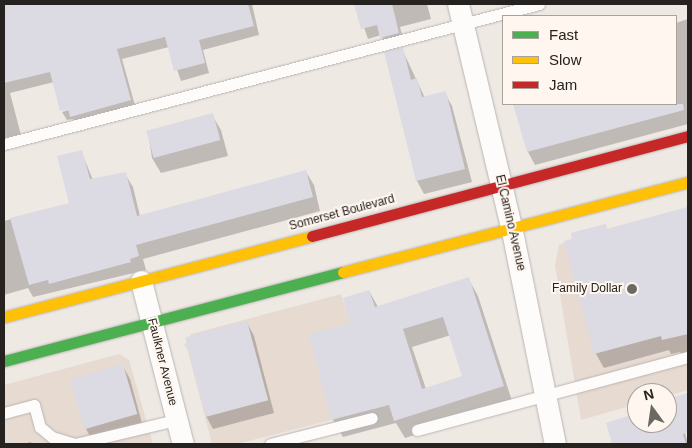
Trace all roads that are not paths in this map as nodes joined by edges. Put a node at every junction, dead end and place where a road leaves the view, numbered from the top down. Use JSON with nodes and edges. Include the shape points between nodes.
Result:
{"nodes":[{"id":1,"x":540,"y":4,"type":"edge"},
{"id":2,"x":461,"y":14,"type":"edge"},
{"id":3,"x":688,"y":136,"type":"edge"},
{"id":4,"x":4,"y":144,"type":"edge"},
{"id":5,"x":688,"y":182,"type":"edge"},
{"id":6,"x":501,"y":186,"type":"junction"},
{"id":7,"x":511,"y":226,"type":"junction"},
{"id":8,"x":140,"y":280,"type":"junction"},
{"id":9,"x":4,"y":317,"type":"edge"},
{"id":10,"x":152,"y":323,"type":"junction"},
{"id":11,"x":688,"y":357,"type":"edge"},
{"id":12,"x":4,"y":361,"type":"edge"},
{"id":13,"x":545,"y":397,"type":"junction"},
{"id":14,"x":4,"y":413,"type":"edge"},
{"id":15,"x":372,"y":418,"type":"dead end"},
{"id":16,"x":176,"y":420,"type":"junction"},
{"id":17,"x":417,"y":430,"type":"dead end"},
{"id":18,"x":183,"y":444,"type":"edge"},
{"id":19,"x":270,"y":444,"type":"edge"},
{"id":20,"x":555,"y":444,"type":"edge"}],
"edges":[{"from":1,"to":2,"type":"lane"},
{"from":2,"to":4,"type":"lane"},
{"from":2,"to":6,"type":"street","name":"El Camino Avenue"},
{"from":3,"to":6,"type":"main road","name":"Somerset Boulevard"},
{"from":5,"to":7,"type":"main road"},
{"from":6,"to":7,"type":"street","name":"El Camino Avenue"},
{"from":6,"to":8,"type":"main road","name":"Somerset Boulevard"},
{"from":7,"to":10,"type":"main road"},
{"from":7,"to":13,"type":"street","name":"El Camino Avenue"},
{"from":8,"to":9,"type":"main road","name":"Somerset Boulevard"},
{"from":8,"to":10,"type":"street","name":"Faulkner Avenue"},
{"from":10,"to":12,"type":"main road"},
{"from":10,"to":16,"type":"street","name":"Faulkner Avenue"},
{"from":11,"to":13,"type":"lane"},
{"from":13,"to":17,"type":"lane"},
{"from":13,"to":20,"type":"street","name":"El Camino Avenue"},
{"from":14,"to":16,"type":"lane","via":[[34,405],[40,427],[52,437],[75,444]]},
{"from":15,"to":19,"type":"lane"},
{"from":16,"to":18,"type":"street","name":"Faulkner Avenue"}]}
